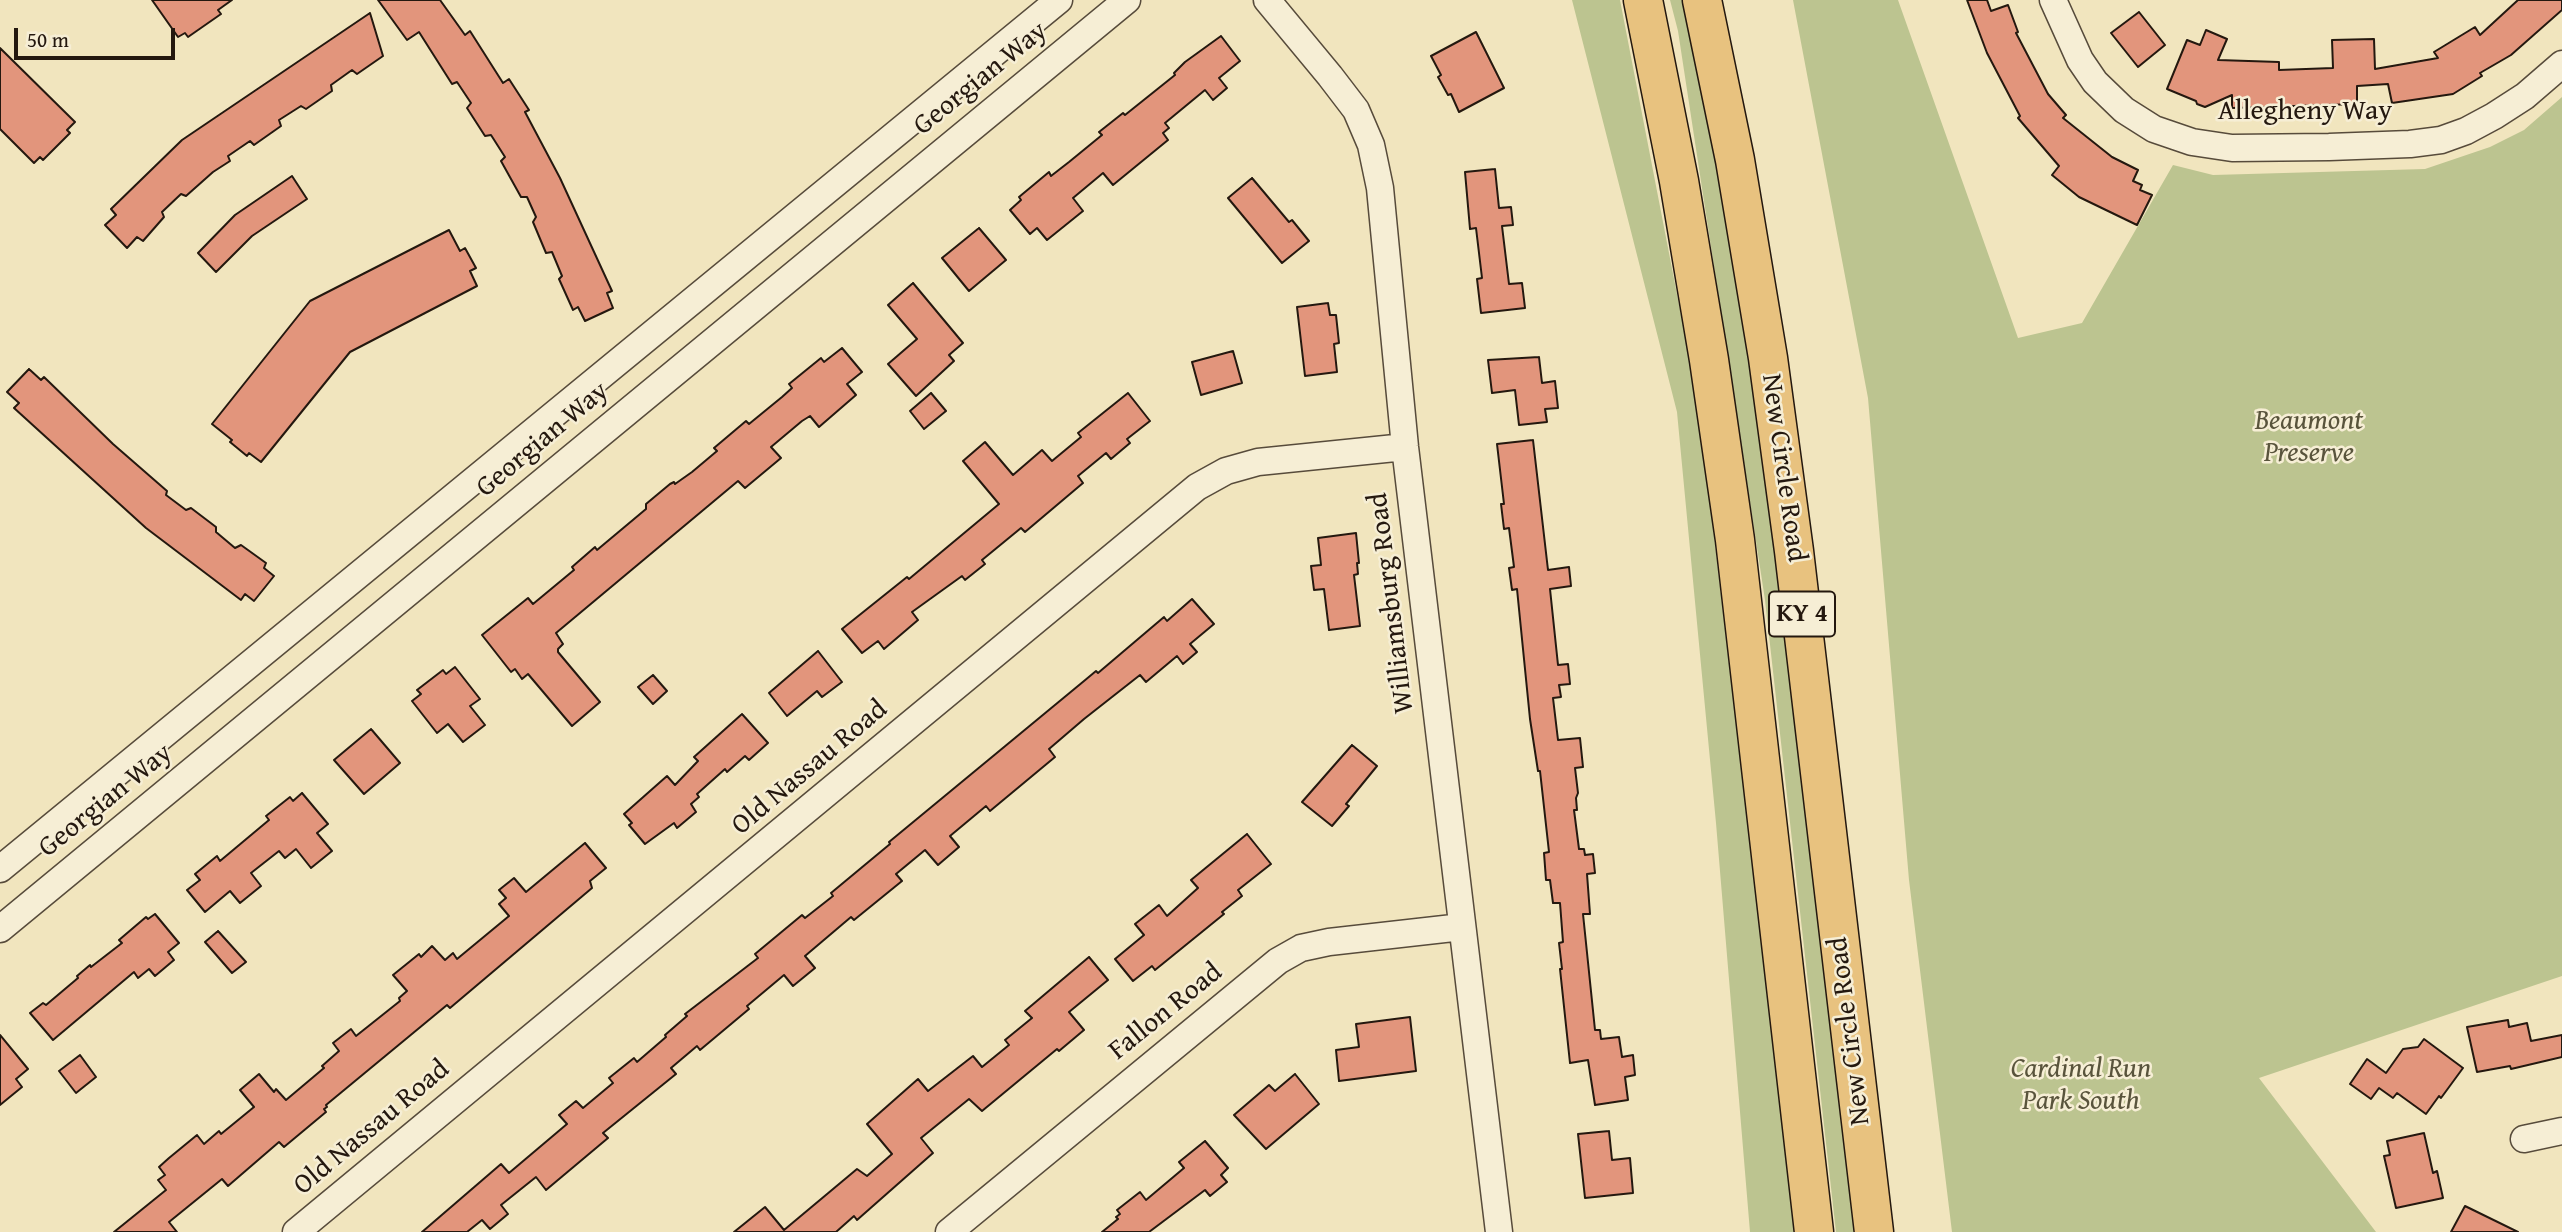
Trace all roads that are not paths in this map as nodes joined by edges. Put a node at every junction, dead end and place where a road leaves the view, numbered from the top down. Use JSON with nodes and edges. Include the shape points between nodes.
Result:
{"nodes":[{"id":1,"x":1059,"y":0,"type":"edge"},
{"id":2,"x":1127,"y":0,"type":"edge"},
{"id":3,"x":1267,"y":0,"type":"edge"},
{"id":4,"x":1643,"y":0,"type":"edge"},
{"id":5,"x":1702,"y":0,"type":"edge"},
{"id":6,"x":2053,"y":0,"type":"edge"},
{"id":7,"x":2562,"y":64,"type":"edge"},
{"id":8,"x":774,"y":234,"type":"junction"},
{"id":9,"x":802,"y":266,"type":"junction"},
{"id":10,"x":1405,"y":447,"type":"junction"},
{"id":11,"x":263,"y":655,"type":"junction"},
{"id":12,"x":291,"y":690,"type":"junction"},
{"id":13,"x":0,"y":869,"type":"edge"},
{"id":14,"x":1462,"y":927,"type":"junction"},
{"id":15,"x":0,"y":929,"type":"edge"},
{"id":16,"x":2562,"y":1131,"type":"edge"},
{"id":17,"x":2524,"y":1139,"type":"dead end"},
{"id":18,"x":296,"y":1232,"type":"edge"},
{"id":19,"x":948,"y":1232,"type":"edge"},
{"id":20,"x":1499,"y":1232,"type":"edge"},
{"id":21,"x":1814,"y":1232,"type":"edge"},
{"id":22,"x":1874,"y":1232,"type":"edge"}],
"edges":[{"from":1,"to":8,"type":"street","name":"Georgian Way"},
{"from":2,"to":9,"type":"street","name":"Georgian Way"},
{"from":3,"to":10,"type":"street","name":"Williamsburg Road","via":[[1356,110],[1371,145],[1380,188]]},
{"from":4,"to":21,"type":"highway","name":"New Circle Road","number":"KY 4","via":[[1709,360]]},
{"from":5,"to":22,"type":"highway","name":"New Circle Road","number":"KY 4","via":[[1768,358]]},
{"from":6,"to":7,"type":"street","name":"Allegheny Way","via":[[2080,60],[2124,110],[2154,129],[2192,142],[2232,148],[2410,144],[2441,139],[2494,116]]},
{"from":8,"to":9,"type":"street"},
{"from":8,"to":11,"type":"street","name":"Georgian Way"},
{"from":9,"to":12,"type":"street","name":"Georgian Way"},
{"from":10,"to":14,"type":"street","name":"Williamsburg Road"},
{"from":10,"to":18,"type":"street","name":"Old Nassau Road","via":[[1258,463],[1226,471],[1197,487]]},
{"from":11,"to":12,"type":"street"},
{"from":11,"to":13,"type":"street","name":"Georgian Way"},
{"from":12,"to":15,"type":"street","name":"Georgian Way"},
{"from":14,"to":19,"type":"street","name":"Fallon Road","via":[[1329,942],[1300,948],[1278,961]]},
{"from":14,"to":20,"type":"street","name":"Williamsburg Road"},
{"from":16,"to":17,"type":"street"}]}
